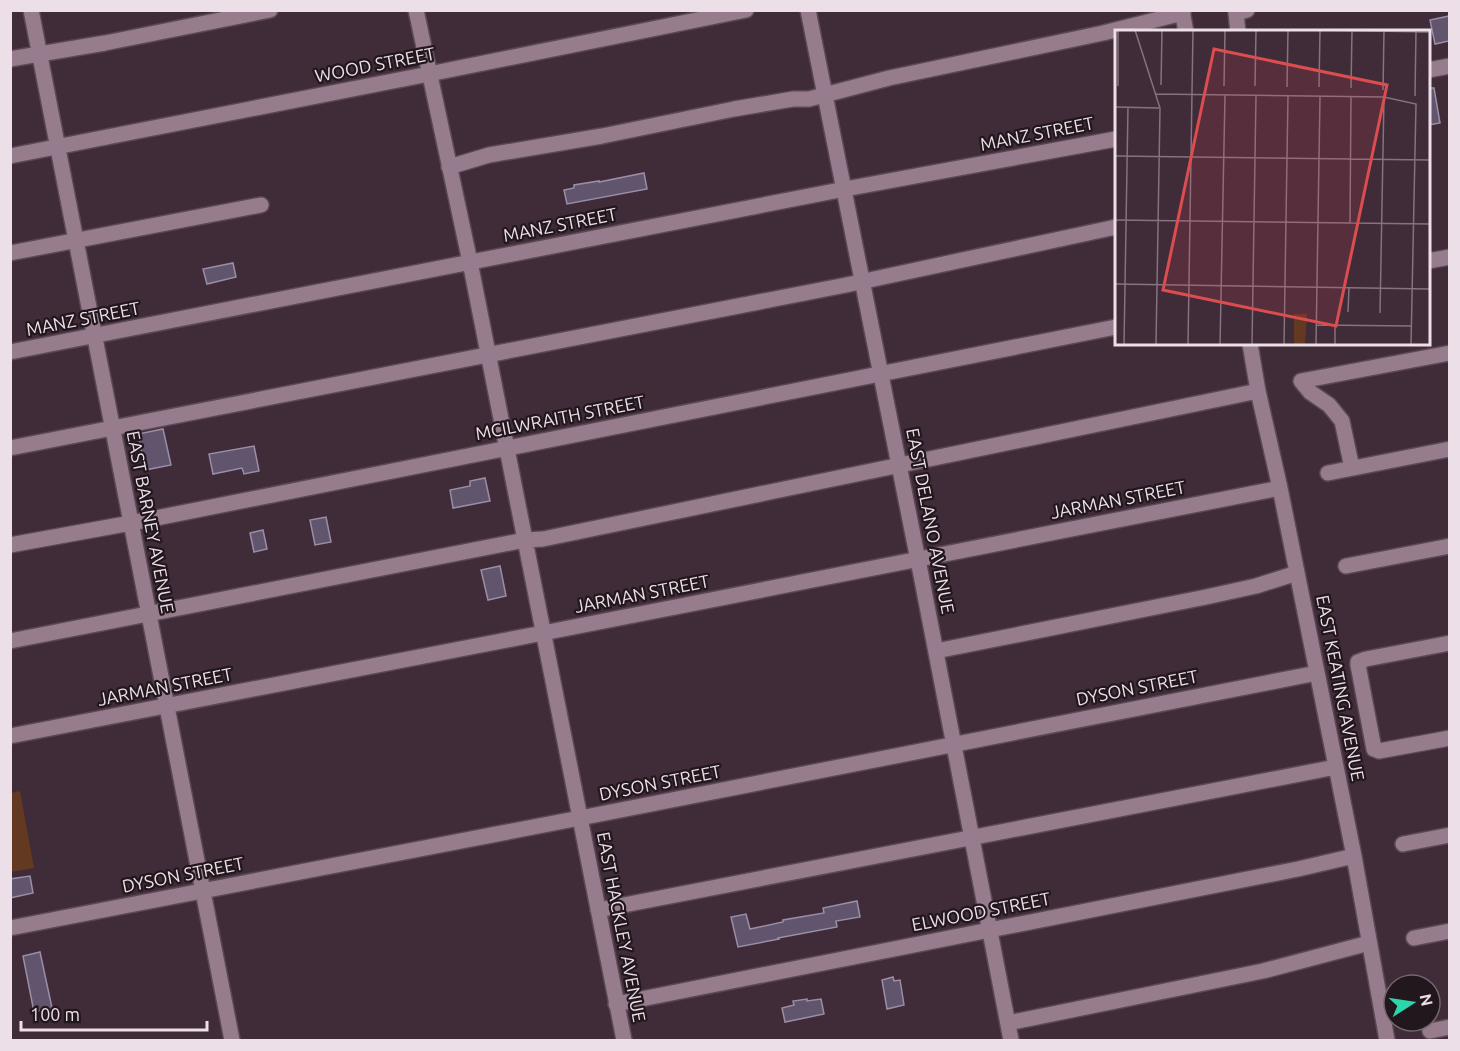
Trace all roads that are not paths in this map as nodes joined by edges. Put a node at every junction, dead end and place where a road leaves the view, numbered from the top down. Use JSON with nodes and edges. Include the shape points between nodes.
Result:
{"nodes":[{"id":1,"x":31,"y":10,"type":"edge"},
{"id":2,"x":270,"y":10,"type":"edge"},
{"id":3,"x":417,"y":10,"type":"edge"},
{"id":4,"x":746,"y":10,"type":"edge"},
{"id":5,"x":808,"y":10,"type":"edge"},
{"id":6,"x":1247,"y":10,"type":"edge"},
{"id":7,"x":1182,"y":12,"type":"edge"},
{"id":8,"x":1186,"y":30,"type":"edge"},
{"id":9,"x":1238,"y":30,"type":"edge"},
{"id":10,"x":40,"y":54,"type":"junction"},
{"id":11,"x":10,"y":59,"type":"edge"},
{"id":12,"x":1449,"y":66,"type":"edge"},
{"id":13,"x":1430,"y":70,"type":"edge"},
{"id":14,"x":429,"y":74,"type":"junction"},
{"id":15,"x":825,"y":95,"type":"junction"},
{"id":16,"x":1115,"y":139,"type":"edge"},
{"id":17,"x":58,"y":147,"type":"junction"},
{"id":18,"x":10,"y":156,"type":"edge"},
{"id":19,"x":449,"y":167,"type":"junction"},
{"id":20,"x":845,"y":189,"type":"junction"},
{"id":21,"x":261,"y":205,"type":"dead end"},
{"id":22,"x":1115,"y":227,"type":"edge"},
{"id":23,"x":76,"y":240,"type":"junction"},
{"id":24,"x":10,"y":253,"type":"edge"},
{"id":25,"x":1449,"y":257,"type":"edge"},
{"id":26,"x":1430,"y":261,"type":"edge"},
{"id":27,"x":470,"y":262,"type":"junction"},
{"id":28,"x":863,"y":282,"type":"junction"},
{"id":29,"x":1115,"y":327,"type":"edge"},
{"id":30,"x":94,"y":337,"type":"junction"},
{"id":31,"x":1250,"y":345,"type":"edge"},
{"id":32,"x":10,"y":352,"type":"edge"},
{"id":33,"x":1449,"y":353,"type":"edge"},
{"id":34,"x":489,"y":355,"type":"junction"},
{"id":35,"x":881,"y":374,"type":"junction"},
{"id":36,"x":1258,"y":391,"type":"junction"},
{"id":37,"x":112,"y":429,"type":"junction"},
{"id":38,"x":10,"y":448,"type":"edge"},
{"id":39,"x":507,"y":448,"type":"junction"},
{"id":40,"x":1449,"y":449,"type":"edge"},
{"id":41,"x":899,"y":465,"type":"junction"},
{"id":42,"x":1352,"y":468,"type":"junction"},
{"id":43,"x":1328,"y":473,"type":"dead end"},
{"id":44,"x":1280,"y":488,"type":"junction"},
{"id":45,"x":131,"y":523,"type":"junction"},
{"id":46,"x":525,"y":540,"type":"junction"},
{"id":47,"x":10,"y":545,"type":"edge"},
{"id":48,"x":1449,"y":546,"type":"edge"},
{"id":49,"x":918,"y":560,"type":"junction"},
{"id":50,"x":1346,"y":566,"type":"dead end"},
{"id":51,"x":1297,"y":573,"type":"junction"},
{"id":52,"x":149,"y":614,"type":"junction"},
{"id":53,"x":543,"y":633,"type":"junction"},
{"id":54,"x":10,"y":641,"type":"edge"},
{"id":55,"x":1449,"y":643,"type":"edge"},
{"id":56,"x":936,"y":651,"type":"junction"},
{"id":57,"x":1317,"y":673,"type":"junction"},
{"id":58,"x":167,"y":706,"type":"junction"},
{"id":59,"x":10,"y":736,"type":"edge"},
{"id":60,"x":1449,"y":738,"type":"edge"},
{"id":61,"x":954,"y":744,"type":"junction"},
{"id":62,"x":1336,"y":767,"type":"junction"},
{"id":63,"x":580,"y":818,"type":"junction"},
{"id":64,"x":1449,"y":835,"type":"edge"},
{"id":65,"x":972,"y":838,"type":"junction"},
{"id":66,"x":1403,"y":844,"type":"dead end"},
{"id":67,"x":1353,"y":856,"type":"junction"},
{"id":68,"x":203,"y":892,"type":"junction"},
{"id":69,"x":598,"y":910,"type":"junction"},
{"id":70,"x":10,"y":928,"type":"edge"},
{"id":71,"x":990,"y":930,"type":"junction"},
{"id":72,"x":1449,"y":931,"type":"edge"},
{"id":73,"x":1414,"y":938,"type":"dead end"},
{"id":74,"x":1369,"y":943,"type":"junction"},
{"id":75,"x":616,"y":1004,"type":"junction"},
{"id":76,"x":1008,"y":1023,"type":"junction"},
{"id":77,"x":232,"y":1041,"type":"edge"},
{"id":78,"x":624,"y":1041,"type":"edge"},
{"id":79,"x":1011,"y":1041,"type":"edge"},
{"id":80,"x":1388,"y":1041,"type":"edge"}],
"edges":[{"from":1,"to":10,"type":"street","name":"EAST BARNEY AVENUE"},
{"from":2,"to":10,"type":"street"},
{"from":3,"to":14,"type":"street","name":"EAST HACKLEY AVENUE"},
{"from":4,"to":14,"type":"street","name":"WOOD STREET"},
{"from":5,"to":15,"type":"street","name":"EAST DELANO AVENUE"},
{"from":6,"to":9,"type":"street","via":[[1236,13]]},
{"from":7,"to":8,"type":"street"},
{"from":7,"to":15,"type":"street"},
{"from":10,"to":11,"type":"street"},
{"from":10,"to":17,"type":"street","name":"EAST BARNEY AVENUE"},
{"from":12,"to":13,"type":"street"},
{"from":14,"to":17,"type":"street","name":"WOOD STREET"},
{"from":14,"to":19,"type":"street","name":"EAST HACKLEY AVENUE"},
{"from":15,"to":19,"type":"street","via":[[489,155]]},
{"from":15,"to":20,"type":"street","name":"EAST DELANO AVENUE"},
{"from":16,"to":20,"type":"street","name":"MANZ STREET"},
{"from":17,"to":18,"type":"street","name":"WOOD STREET"},
{"from":17,"to":23,"type":"street","name":"EAST BARNEY AVENUE"},
{"from":19,"to":27,"type":"street","name":"EAST HACKLEY AVENUE"},
{"from":20,"to":27,"type":"street","name":"MANZ STREET"},
{"from":20,"to":28,"type":"street","name":"EAST DELANO AVENUE"},
{"from":21,"to":23,"type":"street"},
{"from":22,"to":28,"type":"street"},
{"from":23,"to":24,"type":"street"},
{"from":23,"to":30,"type":"street","name":"EAST BARNEY AVENUE"},
{"from":25,"to":26,"type":"street"},
{"from":27,"to":30,"type":"street","name":"MANZ STREET"},
{"from":27,"to":34,"type":"street","name":"EAST HACKLEY AVENUE"},
{"from":28,"to":34,"type":"street"},
{"from":28,"to":35,"type":"street","name":"EAST DELANO AVENUE"},
{"from":29,"to":35,"type":"street","name":"MCILWRAITH STREET"},
{"from":30,"to":32,"type":"street","name":"MANZ STREET"},
{"from":30,"to":37,"type":"street","name":"EAST BARNEY AVENUE"},
{"from":31,"to":36,"type":"street","name":"EAST KEATING AVENUE"},
{"from":33,"to":42,"type":"street","via":[[1301,381],[1342,421]]},
{"from":34,"to":37,"type":"street"},
{"from":34,"to":39,"type":"street","name":"EAST HACKLEY AVENUE"},
{"from":35,"to":39,"type":"street","name":"MCILWRAITH STREET"},
{"from":35,"to":41,"type":"street","name":"EAST DELANO AVENUE"},
{"from":36,"to":41,"type":"street"},
{"from":36,"to":44,"type":"street","name":"EAST KEATING AVENUE"},
{"from":37,"to":38,"type":"street"},
{"from":37,"to":45,"type":"street","name":"EAST BARNEY AVENUE"},
{"from":39,"to":45,"type":"street","name":"MCILWRAITH STREET"},
{"from":39,"to":46,"type":"street","name":"EAST HACKLEY AVENUE"},
{"from":40,"to":42,"type":"street"},
{"from":41,"to":46,"type":"street"},
{"from":41,"to":49,"type":"street","name":"EAST DELANO AVENUE"},
{"from":42,"to":43,"type":"street"},
{"from":44,"to":49,"type":"street","name":"JARMAN STREET"},
{"from":44,"to":51,"type":"street","name":"EAST KEATING AVENUE"},
{"from":45,"to":47,"type":"street","name":"MCILWRAITH STREET"},
{"from":45,"to":52,"type":"street","name":"EAST BARNEY AVENUE"},
{"from":46,"to":52,"type":"street"},
{"from":46,"to":53,"type":"street","name":"EAST HACKLEY AVENUE"},
{"from":48,"to":50,"type":"street"},
{"from":49,"to":53,"type":"street","name":"JARMAN STREET"},
{"from":49,"to":56,"type":"street","name":"EAST DELANO AVENUE"},
{"from":51,"to":56,"type":"street","via":[[1206,597]]},
{"from":51,"to":57,"type":"street","name":"EAST KEATING AVENUE"},
{"from":52,"to":54,"type":"street"},
{"from":52,"to":58,"type":"street","name":"EAST BARNEY AVENUE"},
{"from":53,"to":58,"type":"street","name":"JARMAN STREET"},
{"from":53,"to":63,"type":"street","name":"EAST HACKLEY AVENUE"},
{"from":55,"to":60,"type":"street","via":[[1358,662],[1374,749]]},
{"from":56,"to":61,"type":"street","name":"EAST DELANO AVENUE"},
{"from":57,"to":61,"type":"street","name":"DYSON STREET"},
{"from":57,"to":62,"type":"street","name":"EAST KEATING AVENUE"},
{"from":58,"to":59,"type":"street","name":"JARMAN STREET"},
{"from":58,"to":68,"type":"street","name":"EAST BARNEY AVENUE"},
{"from":61,"to":63,"type":"street","name":"DYSON STREET"},
{"from":61,"to":65,"type":"street","name":"EAST DELANO AVENUE"},
{"from":62,"to":65,"type":"street"},
{"from":62,"to":67,"type":"street","name":"EAST KEATING AVENUE"},
{"from":63,"to":68,"type":"street","name":"DYSON STREET"},
{"from":63,"to":69,"type":"street","name":"EAST HACKLEY AVENUE"},
{"from":64,"to":66,"type":"street"},
{"from":65,"to":69,"type":"street"},
{"from":65,"to":71,"type":"street","name":"EAST DELANO AVENUE"},
{"from":67,"to":71,"type":"street","name":"ELWOOD STREET"},
{"from":67,"to":74,"type":"street","name":"EAST KEATING AVENUE"},
{"from":68,"to":70,"type":"street","name":"DYSON STREET"},
{"from":68,"to":77,"type":"street","name":"EAST BARNEY AVENUE"},
{"from":69,"to":75,"type":"street","name":"EAST HACKLEY AVENUE"},
{"from":71,"to":75,"type":"street","name":"ELWOOD STREET"},
{"from":71,"to":76,"type":"street","name":"EAST DELANO AVENUE"},
{"from":72,"to":73,"type":"street"},
{"from":74,"to":76,"type":"street","via":[[1263,971]]},
{"from":74,"to":80,"type":"street","name":"EAST KEATING AVENUE"},
{"from":75,"to":78,"type":"street","name":"EAST HACKLEY AVENUE"},
{"from":76,"to":79,"type":"street","name":"EAST DELANO AVENUE"}]}
